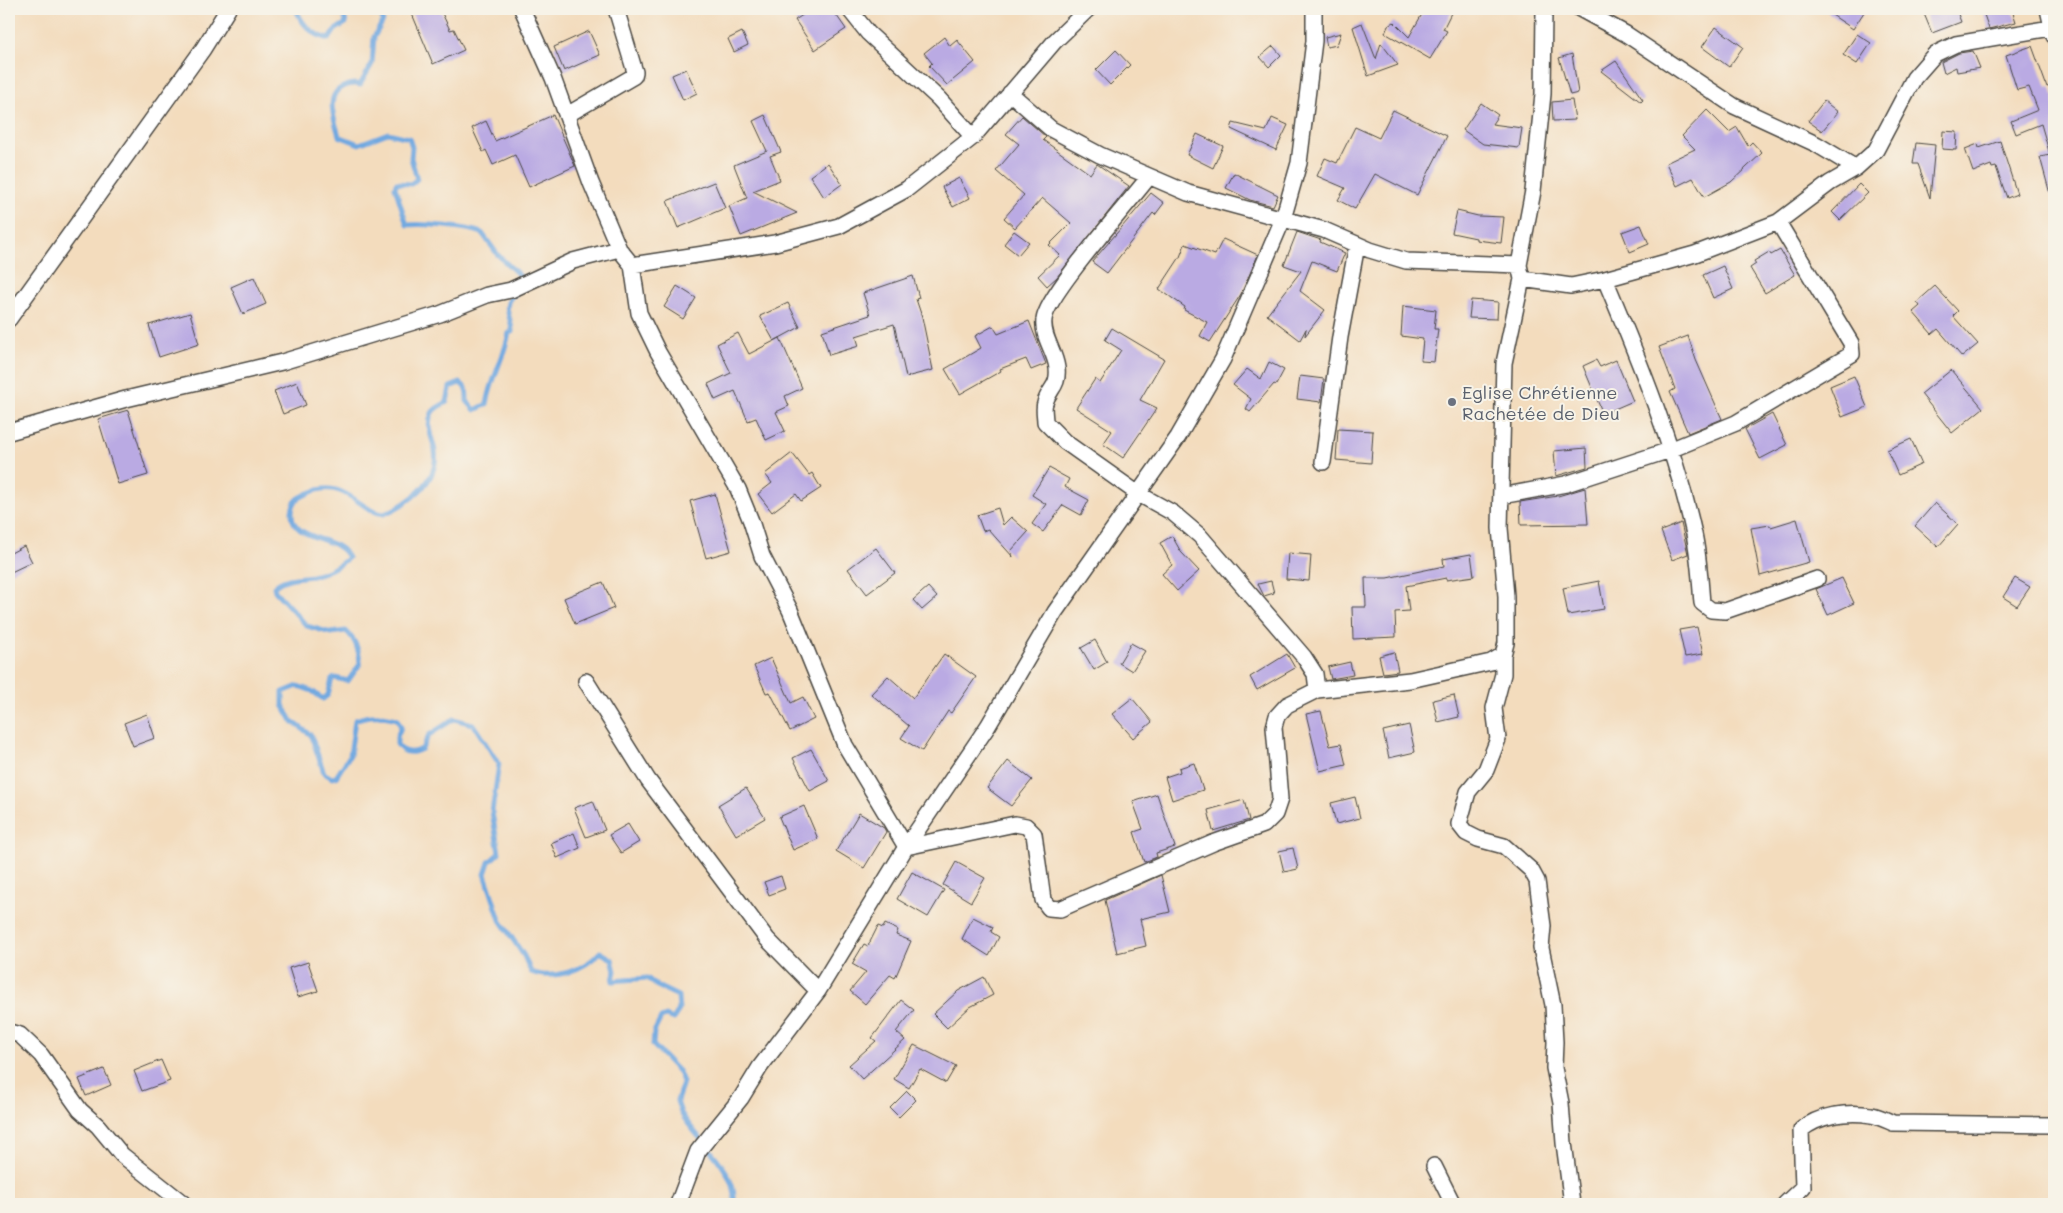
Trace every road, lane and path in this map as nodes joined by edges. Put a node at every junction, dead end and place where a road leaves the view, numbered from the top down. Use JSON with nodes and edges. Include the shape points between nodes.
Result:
{"nodes":[{"id":1,"x":228,"y":9,"type":"edge"},
{"id":2,"x":522,"y":9,"type":"edge"},
{"id":3,"x":616,"y":9,"type":"edge"},
{"id":4,"x":849,"y":9,"type":"edge"},
{"id":5,"x":1088,"y":9,"type":"edge"},
{"id":6,"x":1314,"y":9,"type":"edge"},
{"id":7,"x":1544,"y":9,"type":"edge"},
{"id":8,"x":1580,"y":9,"type":"edge"},
{"id":9,"x":2048,"y":9,"type":"edge"},
{"id":10,"x":2053,"y":33,"type":"edge"},
{"id":11,"x":1010,"y":92,"type":"junction"},
{"id":12,"x":567,"y":115,"type":"junction"},
{"id":13,"x":973,"y":137,"type":"junction"},
{"id":14,"x":1856,"y":168,"type":"junction"},
{"id":15,"x":1148,"y":178,"type":"junction"},
{"id":16,"x":1283,"y":219,"type":"junction"},
{"id":17,"x":1778,"y":222,"type":"junction"},
{"id":18,"x":1356,"y":245,"type":"junction"},
{"id":19,"x":619,"y":249,"type":"junction"},
{"id":20,"x":632,"y":265,"type":"junction"},
{"id":21,"x":1520,"y":272,"type":"junction"},
{"id":22,"x":1605,"y":279,"type":"junction"},
{"id":23,"x":9,"y":319,"type":"edge"},
{"id":24,"x":9,"y":432,"type":"edge"},
{"id":25,"x":1670,"y":450,"type":"junction"},
{"id":26,"x":1322,"y":462,"type":"dead end"},
{"id":27,"x":1137,"y":493,"type":"junction"},
{"id":28,"x":1501,"y":496,"type":"junction"},
{"id":29,"x":1817,"y":580,"type":"dead end"},
{"id":30,"x":1503,"y":655,"type":"junction"},
{"id":31,"x":586,"y":681,"type":"dead end"},
{"id":32,"x":1317,"y":690,"type":"junction"},
{"id":33,"x":906,"y":847,"type":"junction"},
{"id":34,"x":818,"y":991,"type":"junction"},
{"id":35,"x":9,"y":1032,"type":"edge"},
{"id":36,"x":2054,"y":1125,"type":"edge"},
{"id":37,"x":1434,"y":1166,"type":"dead end"},
{"id":38,"x":184,"y":1204,"type":"edge"},
{"id":39,"x":678,"y":1204,"type":"edge"},
{"id":40,"x":1453,"y":1204,"type":"edge"},
{"id":41,"x":1572,"y":1204,"type":"edge"},
{"id":42,"x":1786,"y":1204,"type":"edge"}],
"edges":[{"from":1,"to":23,"type":"street","via":[[203,49]]},
{"from":2,"to":12,"type":"street"},
{"from":3,"to":12,"type":"street","via":[[634,76]]},
{"from":4,"to":13,"type":"street","via":[[868,33]]},
{"from":5,"to":11,"type":"street"},
{"from":6,"to":16,"type":"street","via":[[1314,41],[1299,163]]},
{"from":7,"to":21,"type":"street","via":[[1543,94],[1533,191]]},
{"from":8,"to":14,"type":"street","via":[[1626,34],[1734,106],[1816,144]]},
{"from":9,"to":10,"type":"street"},
{"from":10,"to":14,"type":"street","via":[[1956,44],[1935,54],[1914,78],[1876,150]]},
{"from":11,"to":13,"type":"street"},
{"from":11,"to":15,"type":"street","via":[[1051,129]]},
{"from":12,"to":19,"type":"street"},
{"from":13,"to":20,"type":"street","via":[[907,189],[839,226],[775,243]]},
{"from":14,"to":17,"type":"street"},
{"from":15,"to":16,"type":"street","via":[[1188,193]]},
{"from":15,"to":27,"type":"street","via":[[1078,264],[1044,319],[1047,340],[1057,367],[1055,386],[1044,403],[1045,422],[1065,442]]},
{"from":16,"to":18,"type":"street","via":[[1324,230]]},
{"from":16,"to":27,"type":"street","via":[[1223,359],[1178,436]]},
{"from":17,"to":22,"type":"street","via":[[1695,254]]},
{"from":17,"to":25,"type":"street","via":[[1851,344],[1852,354],[1736,423]]},
{"from":18,"to":21,"type":"street","via":[[1406,261]]},
{"from":18,"to":26,"type":"street"},
{"from":19,"to":20,"type":"street"},
{"from":19,"to":24,"type":"street","via":[[573,261],[511,290],[487,295],[440,314],[282,362],[126,398]]},
{"from":20,"to":33,"type":"street","via":[[639,313],[658,352],[738,489],[762,556],[790,610],[846,745]]},
{"from":21,"to":22,"type":"street","via":[[1544,284],[1571,286]]},
{"from":21,"to":28,"type":"street","via":[[1504,363]]},
{"from":22,"to":25,"type":"street","via":[[1641,365]]},
{"from":25,"to":28,"type":"street","via":[[1566,484]]},
{"from":25,"to":29,"type":"street","via":[[1694,535],[1702,603],[1710,610],[1725,611]]},
{"from":27,"to":32,"type":"street","via":[[1174,513],[1200,536],[1304,658],[1315,674]]},
{"from":27,"to":33,"type":"street","via":[[1055,612],[988,726]]},
{"from":28,"to":30,"type":"street","via":[[1506,605]]},
{"from":30,"to":32,"type":"street","via":[[1491,662],[1410,680]]},
{"from":30,"to":41,"type":"street","via":[[1503,674],[1494,708],[1498,739],[1486,770],[1468,792],[1459,824],[1478,840],[1504,846],[1531,870],[1537,881],[1543,926],[1541,948],[1553,1005],[1554,1068]]},
{"from":31,"to":34,"type":"street","via":[[648,780],[767,939]]},
{"from":32,"to":33,"type":"street","via":[[1287,705],[1277,716],[1274,727],[1280,799],[1274,814],[1264,825],[1213,843],[1060,910],[1049,908],[1043,900],[1034,834],[1026,826],[1015,824]]},
{"from":33,"to":34,"type":"street"},
{"from":34,"to":39,"type":"street","via":[[760,1067],[741,1098],[698,1151]]},
{"from":35,"to":38,"type":"street","via":[[20,1035],[41,1055],[80,1110],[122,1155]]},
{"from":36,"to":42,"type":"street","via":[[1893,1123],[1872,1115],[1822,1118],[1801,1130],[1804,1187]]},
{"from":37,"to":40,"type":"street"}]}
